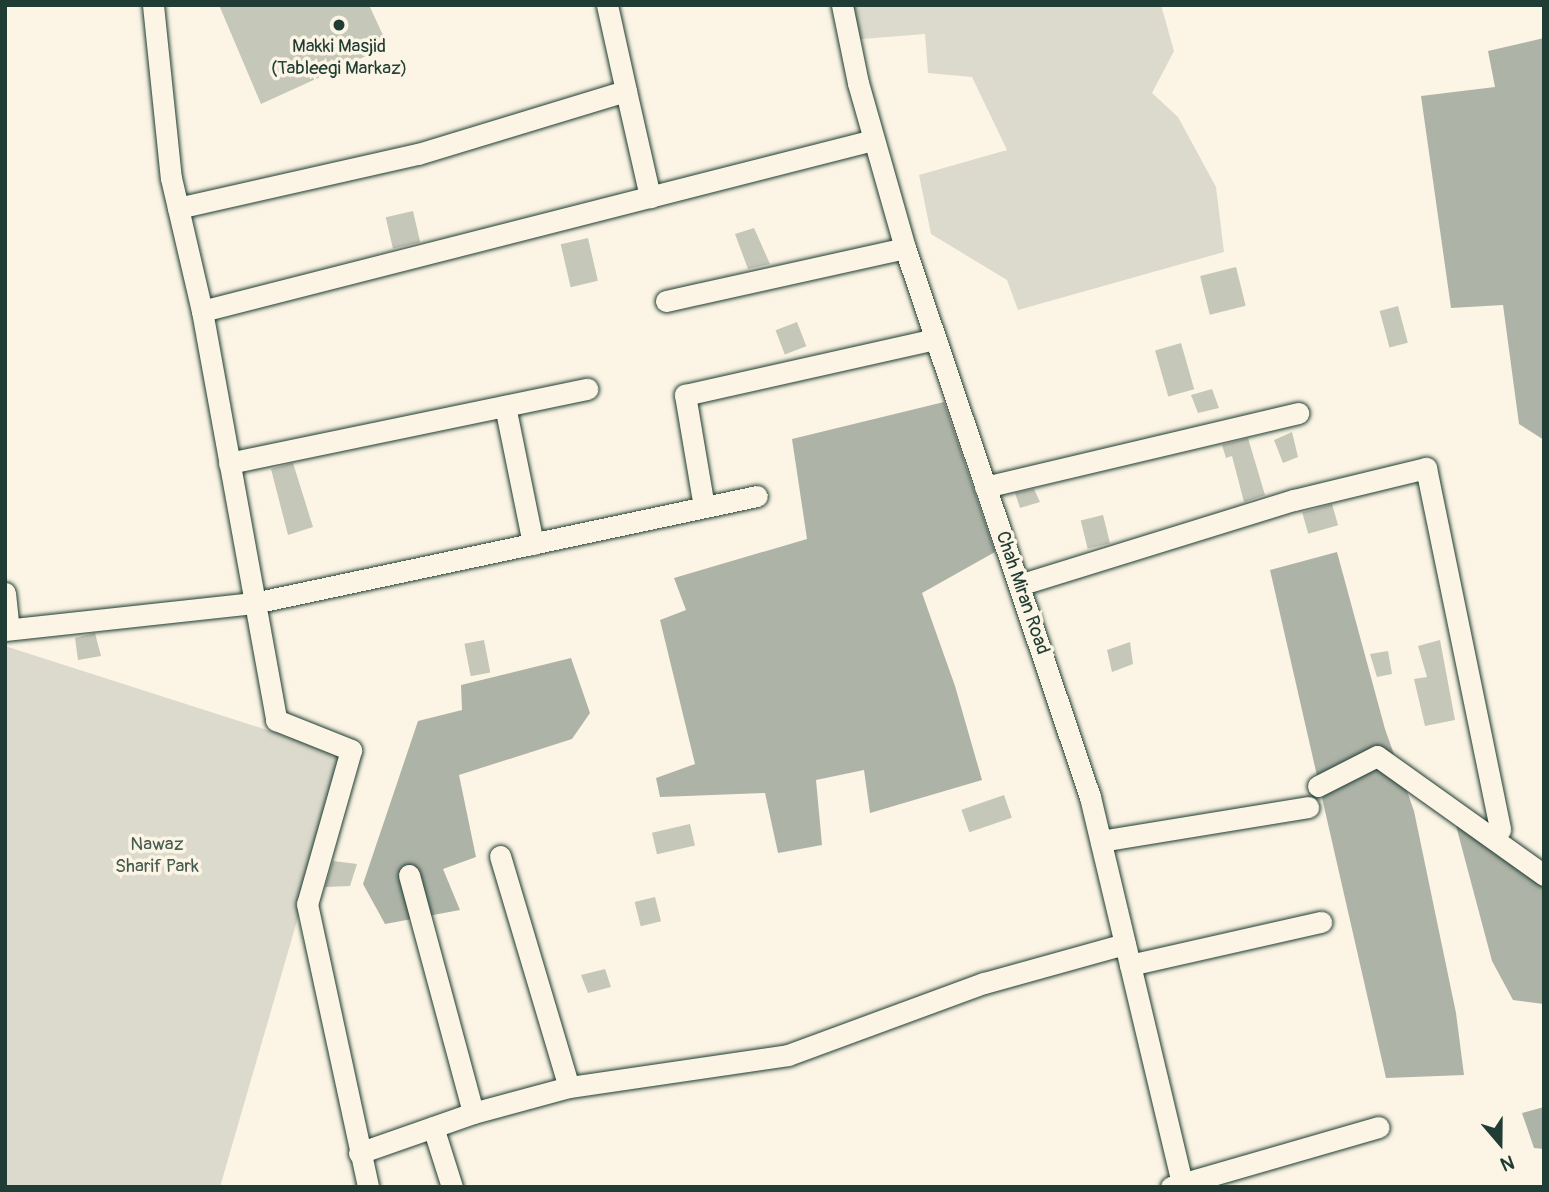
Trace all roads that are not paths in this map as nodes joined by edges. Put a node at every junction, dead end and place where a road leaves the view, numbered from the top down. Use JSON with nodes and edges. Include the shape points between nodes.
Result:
{"nodes":[{"id":1,"x":153,"y":5,"type":"edge"},
{"id":2,"x":607,"y":5,"type":"edge"},
{"id":3,"x":842,"y":5,"type":"edge"},
{"id":4,"x":626,"y":91,"type":"junction"},
{"id":5,"x":873,"y":140,"type":"junction"},
{"id":6,"x":650,"y":198,"type":"junction"},
{"id":7,"x":178,"y":208,"type":"junction"},
{"id":8,"x":905,"y":248,"type":"junction"},
{"id":9,"x":666,"y":301,"type":"dead end"},
{"id":10,"x":202,"y":311,"type":"junction"},
{"id":11,"x":935,"y":339,"type":"junction"},
{"id":12,"x":587,"y":390,"type":"dead end"},
{"id":13,"x":505,"y":406,"type":"junction"},
{"id":14,"x":1298,"y":412,"type":"dead end"},
{"id":15,"x":229,"y":463,"type":"junction"},
{"id":16,"x":985,"y":487,"type":"junction"},
{"id":17,"x":757,"y":496,"type":"dead end"},
{"id":18,"x":704,"y":507,"type":"junction"},
{"id":19,"x":533,"y":544,"type":"junction"},
{"id":20,"x":1019,"y":585,"type":"junction"},
{"id":21,"x":5,"y":593,"type":"edge"},
{"id":22,"x":254,"y":603,"type":"junction"},
{"id":23,"x":7,"y":630,"type":"edge"},
{"id":24,"x":1318,"y":786,"type":"dead end"},
{"id":25,"x":1308,"y":807,"type":"dead end"},
{"id":26,"x":1500,"y":829,"type":"dead end"},
{"id":27,"x":1101,"y":841,"type":"junction"},
{"id":28,"x":500,"y":856,"type":"dead end"},
{"id":29,"x":409,"y":875,"type":"dead end"},
{"id":30,"x":1544,"y":875,"type":"edge"},
{"id":31,"x":1321,"y":922,"type":"dead end"},
{"id":32,"x":1127,"y":954,"type":"junction"},
{"id":33,"x":569,"y":1087,"type":"junction"},
{"id":34,"x":473,"y":1113,"type":"junction"},
{"id":35,"x":433,"y":1127,"type":"junction"},
{"id":36,"x":1379,"y":1127,"type":"dead end"},
{"id":37,"x":359,"y":1153,"type":"junction"},
{"id":38,"x":1178,"y":1186,"type":"edge"},
{"id":39,"x":368,"y":1187,"type":"edge"},
{"id":40,"x":452,"y":1187,"type":"edge"}],
"edges":[{"from":1,"to":7,"type":"street"},
{"from":2,"to":4,"type":"street"},
{"from":3,"to":5,"type":"street","name":"Chah Miran Road"},
{"from":4,"to":6,"type":"street"},
{"from":4,"to":7,"type":"street","via":[[418,155]]},
{"from":5,"to":6,"type":"street"},
{"from":5,"to":8,"type":"street","name":"Chah Miran Road"},
{"from":6,"to":10,"type":"street"},
{"from":7,"to":10,"type":"street"},
{"from":8,"to":9,"type":"street"},
{"from":8,"to":11,"type":"street","name":"Chah Miran Road"},
{"from":10,"to":15,"type":"street"},
{"from":11,"to":16,"type":"street","name":"Chah Miran Road"},
{"from":11,"to":18,"type":"street","via":[[685,395]]},
{"from":12,"to":13,"type":"street"},
{"from":13,"to":15,"type":"street"},
{"from":13,"to":19,"type":"street"},
{"from":14,"to":16,"type":"street"},
{"from":15,"to":22,"type":"street"},
{"from":16,"to":20,"type":"street","name":"Chah Miran Road"},
{"from":17,"to":18,"type":"street"},
{"from":18,"to":19,"type":"street"},
{"from":19,"to":22,"type":"street"},
{"from":20,"to":26,"type":"street","via":[[1294,500],[1426,468]]},
{"from":20,"to":27,"type":"street","name":"Chah Miran Road","via":[[1087,785]]},
{"from":21,"to":23,"type":"street"},
{"from":22,"to":23,"type":"street"},
{"from":22,"to":37,"type":"street","via":[[276,720],[351,750],[307,904]]},
{"from":24,"to":30,"type":"street","via":[[1377,756]]},
{"from":25,"to":27,"type":"street"},
{"from":27,"to":32,"type":"street","name":"Chah Miran Road"},
{"from":28,"to":33,"type":"street"},
{"from":29,"to":34,"type":"street"},
{"from":31,"to":32,"type":"street"},
{"from":32,"to":33,"type":"street","via":[[984,983],[788,1055]]},
{"from":32,"to":38,"type":"street","name":"Chah Miran Road"},
{"from":33,"to":34,"type":"street"},
{"from":34,"to":35,"type":"street"},
{"from":35,"to":37,"type":"street"},
{"from":35,"to":40,"type":"street"},
{"from":36,"to":38,"type":"street"},
{"from":37,"to":39,"type":"street"}]}
